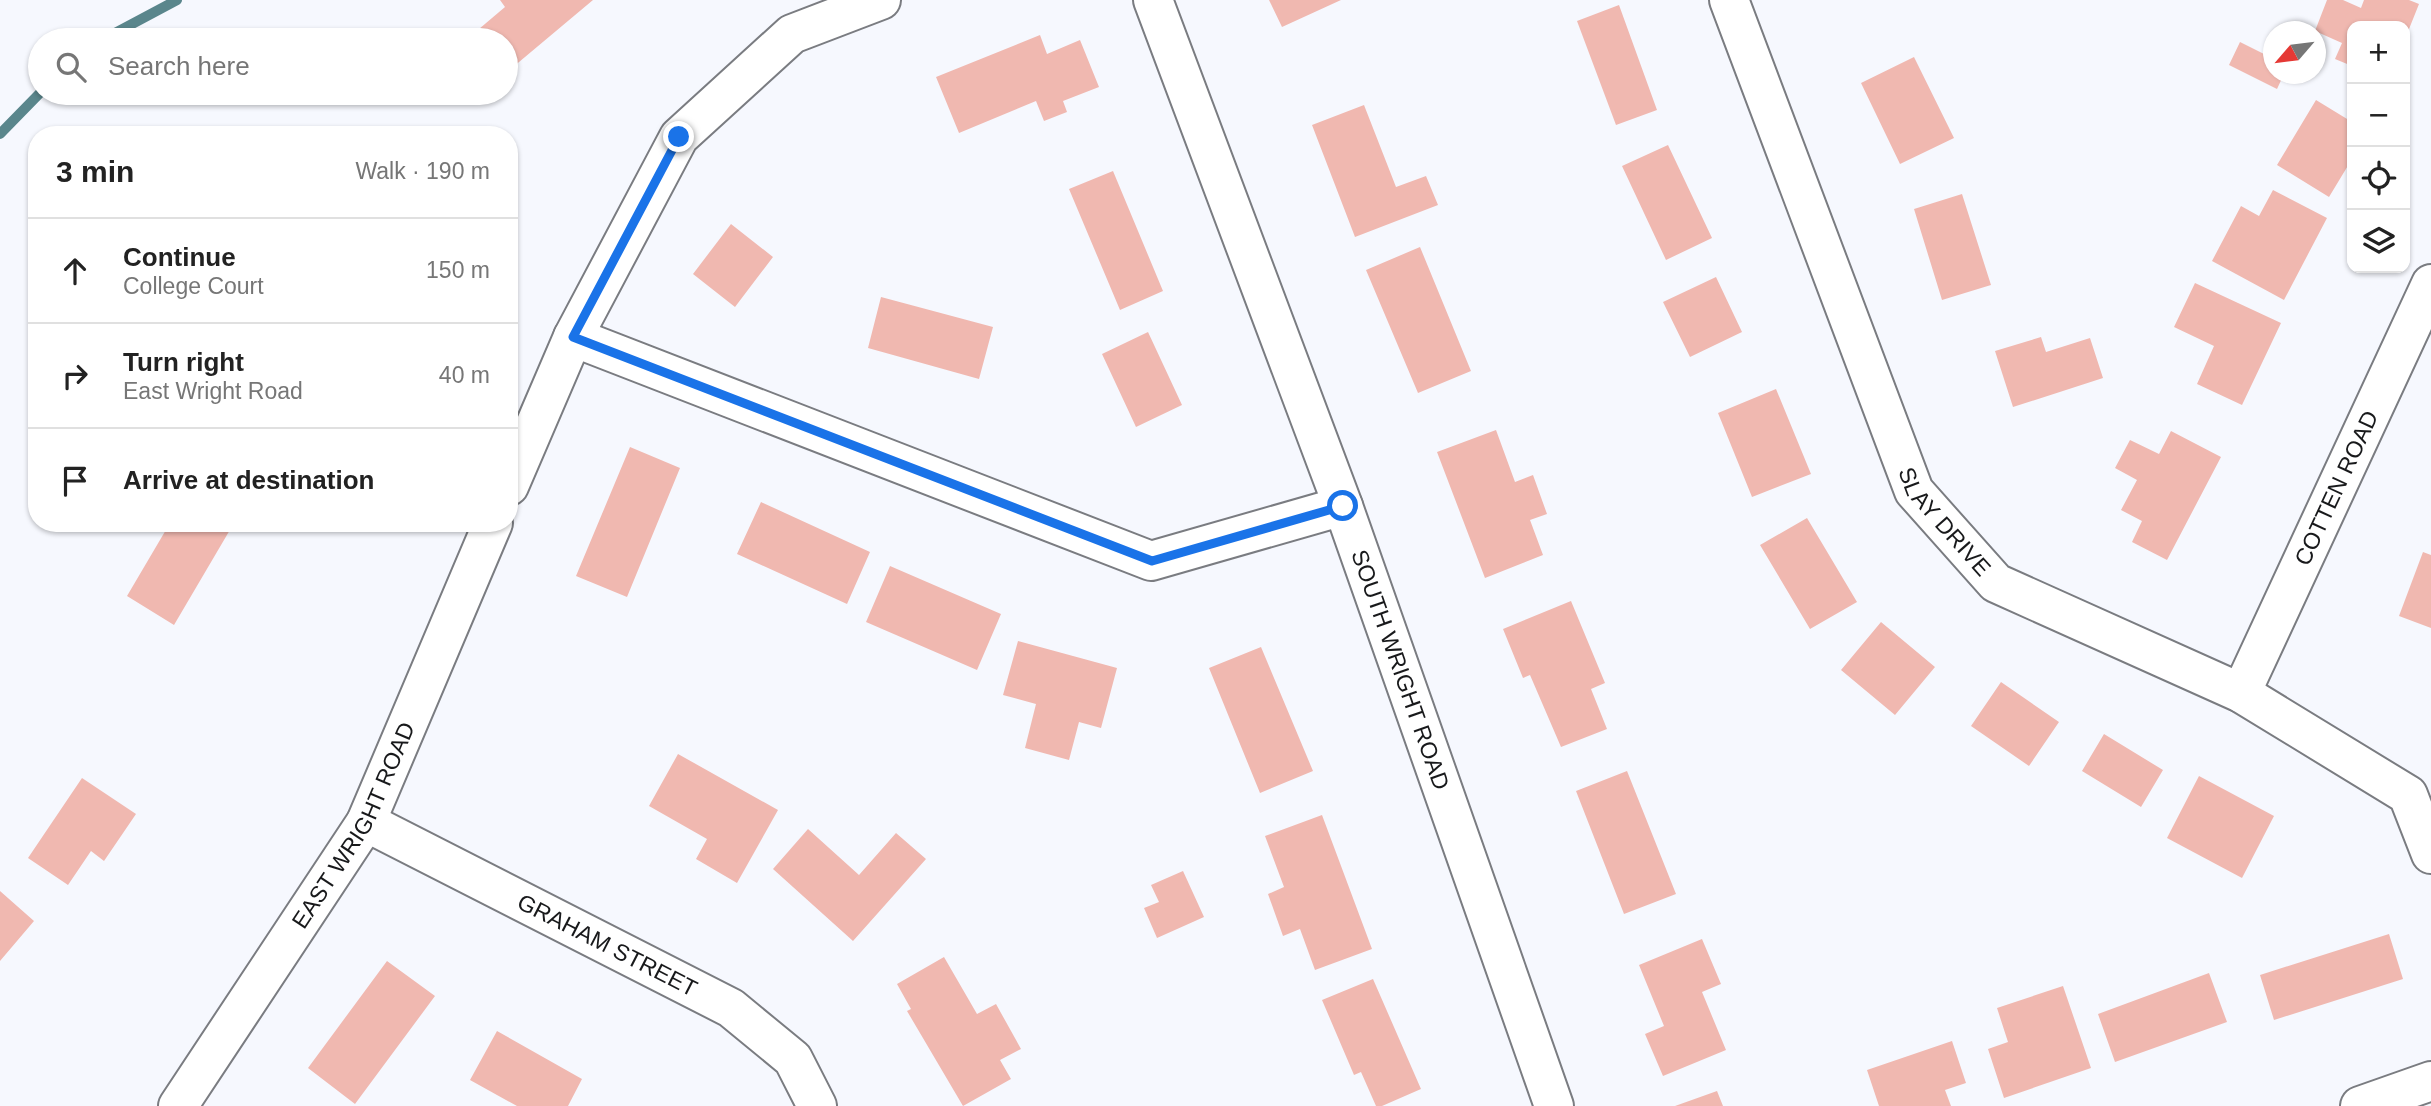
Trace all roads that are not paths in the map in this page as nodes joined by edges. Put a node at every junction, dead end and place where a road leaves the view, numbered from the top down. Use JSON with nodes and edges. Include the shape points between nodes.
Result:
{"nodes":[{"id":1,"x":881,"y":0,"type":"edge"},
{"id":2,"x":1153,"y":0,"type":"edge"},
{"id":3,"x":1729,"y":0,"type":"edge"},
{"id":4,"x":2431,"y":284,"type":"edge"},
{"id":5,"x":573,"y":337,"type":"junction"},
{"id":6,"x":518,"y":465,"type":"edge"},
{"id":7,"x":1343,"y":506,"type":"junction"},
{"id":8,"x":490,"y":532,"type":"edge"},
{"id":9,"x":2241,"y":693,"type":"junction"},
{"id":10,"x":366,"y":822,"type":"junction"},
{"id":11,"x":2431,"y":854,"type":"edge"},
{"id":12,"x":2431,"y":1081,"type":"edge"},
{"id":13,"x":178,"y":1106,"type":"edge"},
{"id":14,"x":817,"y":1106,"type":"edge"},
{"id":15,"x":1554,"y":1106,"type":"edge"},
{"id":16,"x":2360,"y":1106,"type":"edge"}],
"edges":[{"from":1,"to":5,"type":"street","via":[[792,34],[679,137]]},
{"from":2,"to":7,"type":"street","name":"SOUTH WRIGHT ROAD"},
{"from":3,"to":9,"type":"street","name":"SLAY DRIVE","via":[[1914,491],[1996,583]]},
{"from":4,"to":9,"type":"street","name":"COTTEN ROAD"},
{"from":5,"to":6,"type":"street"},
{"from":5,"to":7,"type":"street","via":[[1152,561]]},
{"from":7,"to":15,"type":"street","name":"SOUTH WRIGHT ROAD"},
{"from":8,"to":10,"type":"street","name":"EAST WRIGHT ROAD"},
{"from":9,"to":11,"type":"street","name":"SLAY DRIVE","via":[[2408,795]]},
{"from":10,"to":13,"type":"street","name":"EAST WRIGHT ROAD"},
{"from":10,"to":14,"type":"street","name":"GRAHAM STREET","via":[[731,1008],[793,1059]]},
{"from":12,"to":16,"type":"street"}]}
